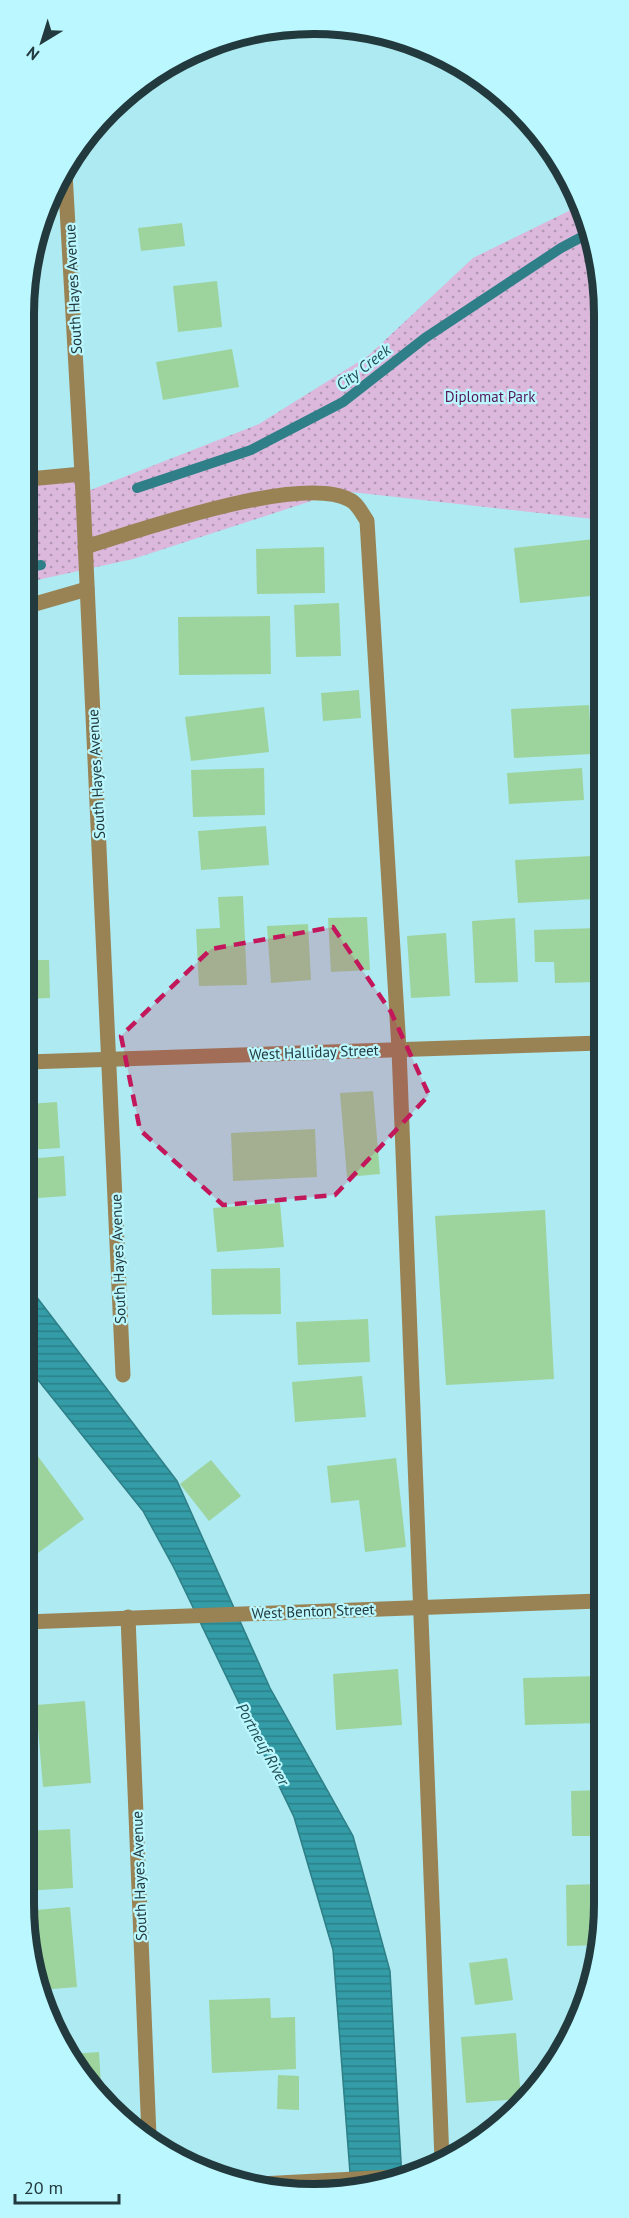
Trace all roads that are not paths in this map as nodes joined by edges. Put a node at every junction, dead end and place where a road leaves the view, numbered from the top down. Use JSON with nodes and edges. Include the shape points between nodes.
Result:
{"nodes":[{"id":1,"x":66,"y":186,"type":"edge"},
{"id":2,"x":82,"y":474,"type":"junction"},
{"id":3,"x":34,"y":479,"type":"edge"},
{"id":4,"x":85,"y":547,"type":"junction"},
{"id":5,"x":87,"y":589,"type":"junction"},
{"id":6,"x":34,"y":604,"type":"edge"},
{"id":7,"x":594,"y":1043,"type":"edge"},
{"id":8,"x":399,"y":1049,"type":"junction"},
{"id":9,"x":111,"y":1058,"type":"junction"},
{"id":10,"x":34,"y":1062,"type":"edge"},
{"id":11,"x":123,"y":1375,"type":"dead end"},
{"id":12,"x":594,"y":1601,"type":"edge"},
{"id":13,"x":420,"y":1607,"type":"junction"},
{"id":14,"x":128,"y":1617,"type":"junction"},
{"id":15,"x":34,"y":1622,"type":"edge"},
{"id":16,"x":149,"y":2129,"type":"edge"},
{"id":17,"x":442,"y":2153,"type":"edge"},
{"id":18,"x":364,"y":2179,"type":"edge"},
{"id":19,"x":292,"y":2183,"type":"edge"}],
"edges":[{"from":1,"to":2,"type":"street","name":"South Hayes Avenue"},
{"from":2,"to":3,"type":"street"},
{"from":2,"to":4,"type":"street","name":"South Hayes Avenue"},
{"from":4,"to":5,"type":"street","name":"South Hayes Avenue"},
{"from":4,"to":8,"type":"street","via":[[210,509],[312,490],[351,500],[367,521]]},
{"from":5,"to":6,"type":"street"},
{"from":5,"to":9,"type":"street","name":"South Hayes Avenue"},
{"from":7,"to":8,"type":"street","name":"West Halliday Street"},
{"from":8,"to":9,"type":"street","name":"West Halliday Street"},
{"from":8,"to":13,"type":"street"},
{"from":9,"to":10,"type":"street","name":"West Halliday Street"},
{"from":9,"to":11,"type":"street","name":"South Hayes Avenue"},
{"from":12,"to":13,"type":"street","name":"West Benton Street"},
{"from":13,"to":14,"type":"street","name":"West Benton Street"},
{"from":13,"to":17,"type":"street"},
{"from":14,"to":15,"type":"street","name":"West Benton Street"},
{"from":14,"to":16,"type":"street","name":"South Hayes Avenue"},
{"from":18,"to":19,"type":"street"}]}
